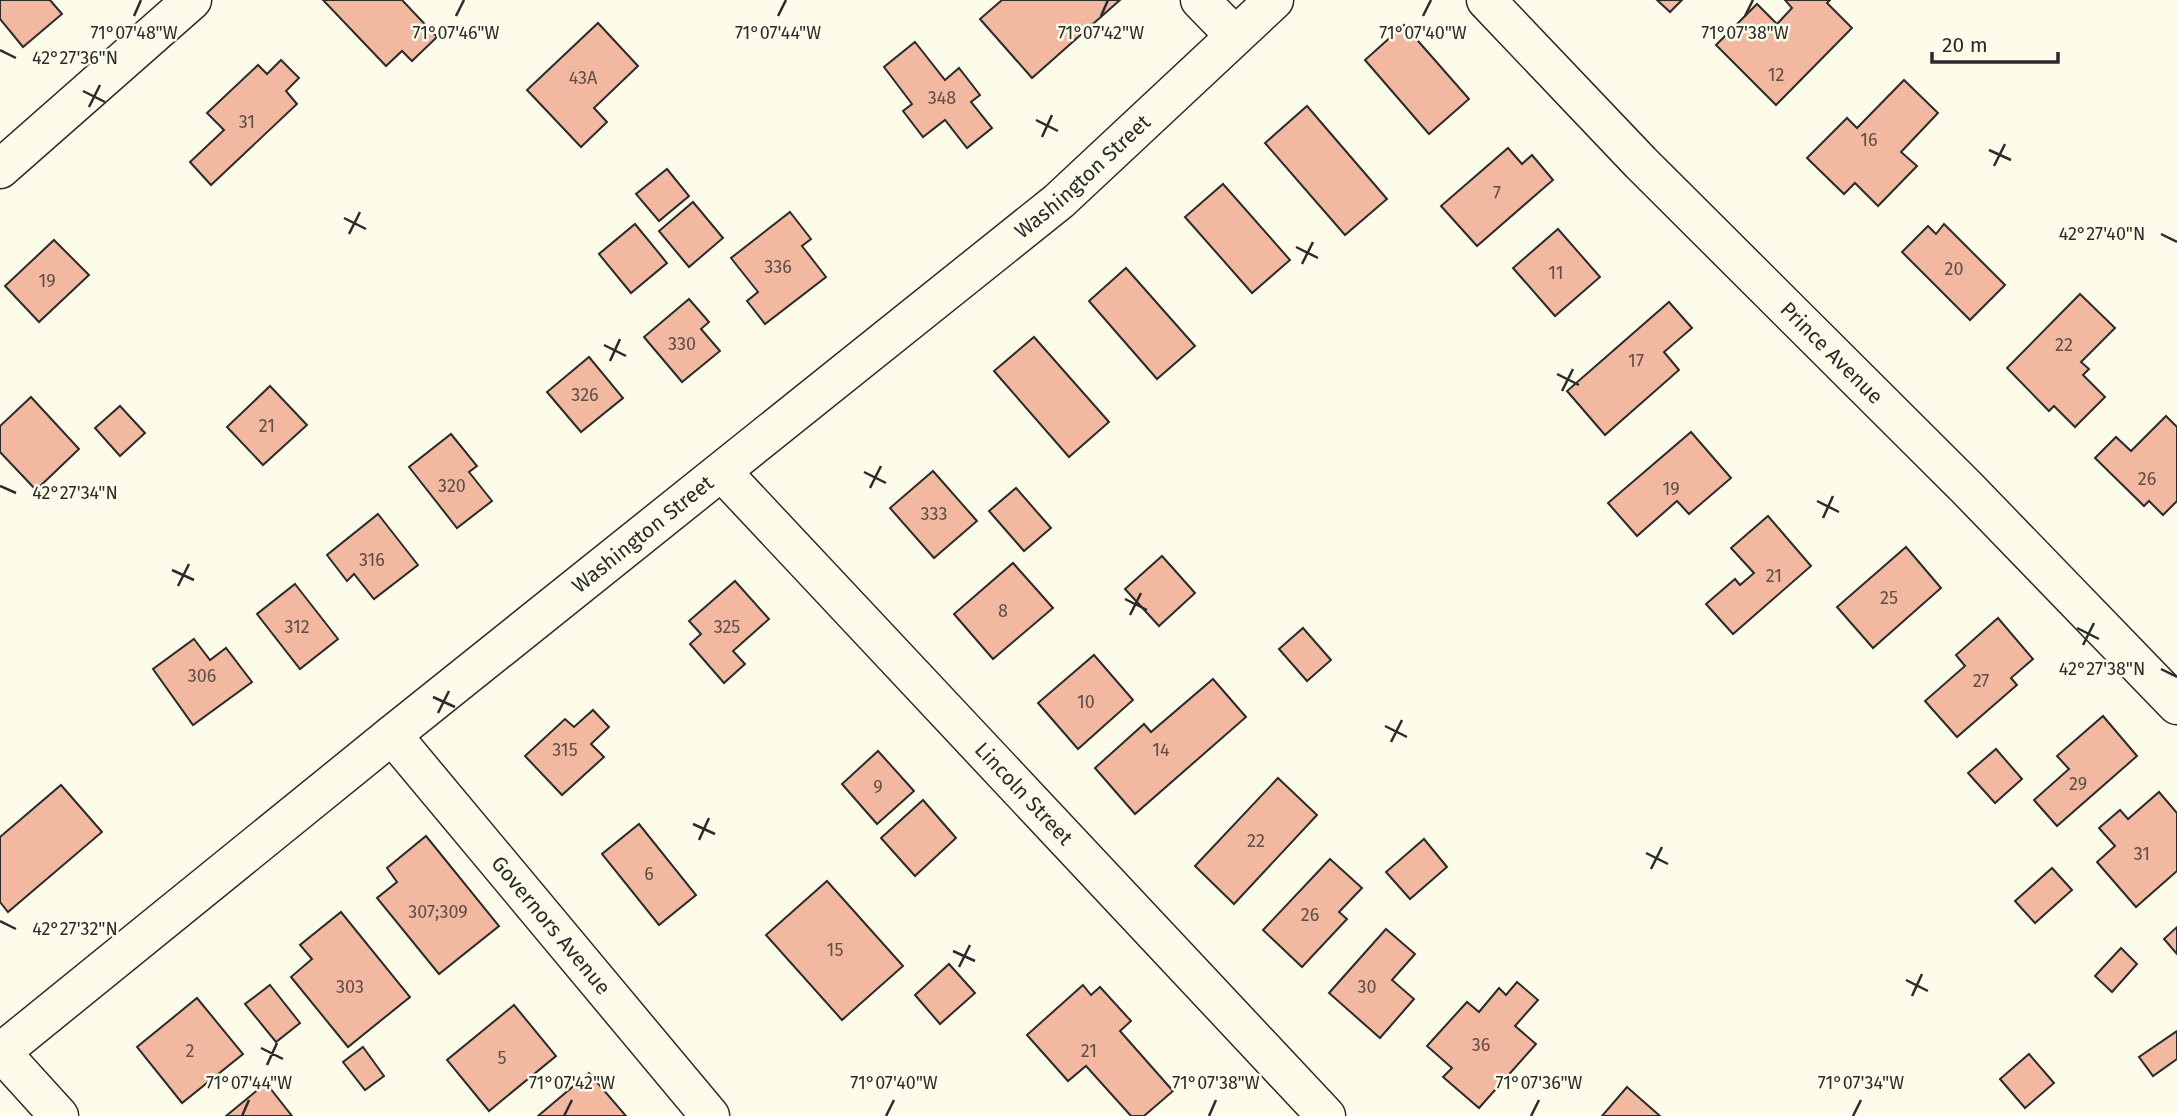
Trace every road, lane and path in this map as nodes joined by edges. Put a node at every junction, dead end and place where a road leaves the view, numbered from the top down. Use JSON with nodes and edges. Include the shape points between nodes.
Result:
{"nodes":[{"id":1,"x":192,"y":0,"type":"edge"},
{"id":2,"x":1200,"y":0,"type":"edge"},
{"id":3,"x":1274,"y":0,"type":"edge"},
{"id":4,"x":1486,"y":0,"type":"edge"},
{"id":5,"x":1235,"y":36,"type":"junction"},
{"id":6,"x":0,"y":169,"type":"edge"},
{"id":7,"x":722,"y":472,"type":"junction"},
{"id":8,"x":2177,"y":705,"type":"edge"},
{"id":9,"x":392,"y":735,"type":"junction"},
{"id":10,"x":0,"y":1052,"type":"edge"},
{"id":11,"x":58,"y":1116,"type":"edge"},
{"id":12,"x":710,"y":1116,"type":"edge"},
{"id":13,"x":1326,"y":1116,"type":"edge"}],
"edges":[{"from":1,"to":6,"type":"street"},
{"from":2,"to":5,"type":"street"},
{"from":3,"to":5,"type":"street","name":"Washington Street"},
{"from":4,"to":8,"type":"street","name":"Prince Avenue"},
{"from":5,"to":7,"type":"street","name":"Washington Street","via":[[1059,201]]},
{"from":7,"to":9,"type":"street","name":"Washington Street"},
{"from":7,"to":13,"type":"street","name":"Lincoln Street"},
{"from":9,"to":10,"type":"street","name":"Washington Street"},
{"from":9,"to":12,"type":"street","name":"Governors Avenue"},
{"from":10,"to":11,"type":"street"}]}
